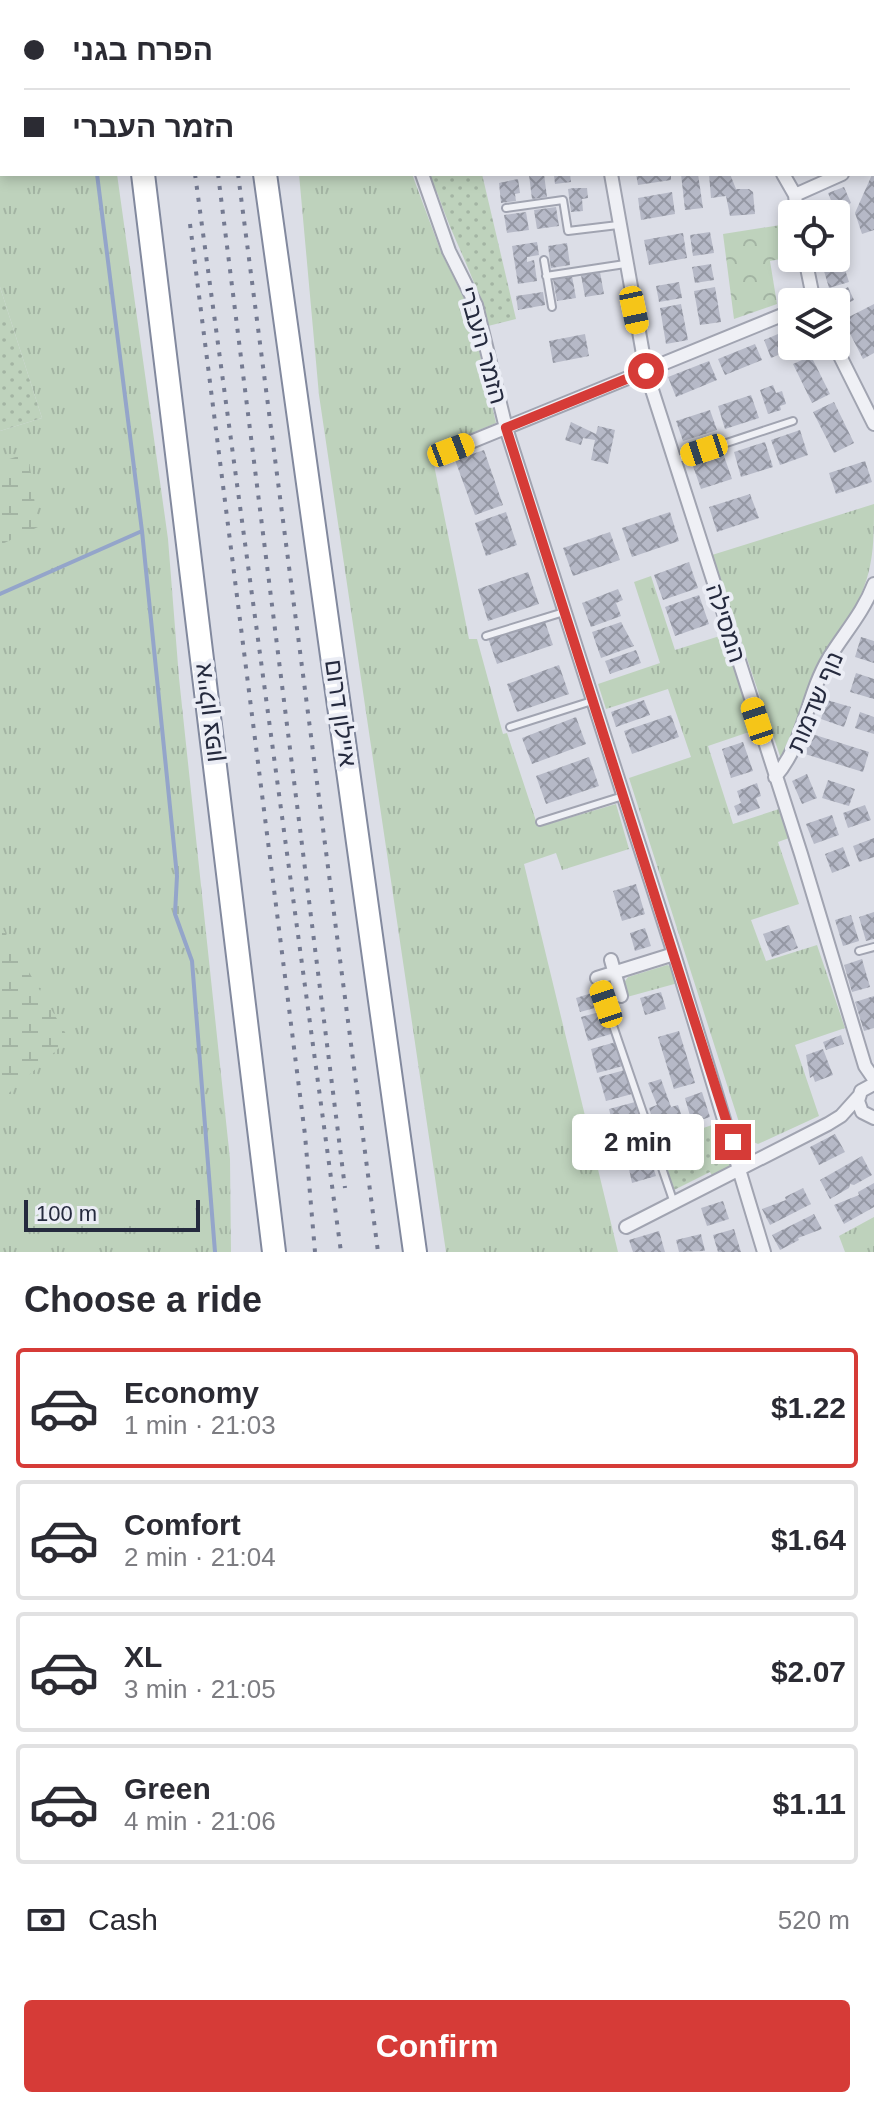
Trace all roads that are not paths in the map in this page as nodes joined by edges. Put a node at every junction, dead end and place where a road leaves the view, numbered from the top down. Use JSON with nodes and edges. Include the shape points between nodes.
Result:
{"nodes":[{"id":1,"x":143,"y":176,"type":"edge"},
{"id":2,"x":265,"y":176,"type":"edge"},
{"id":3,"x":423,"y":176,"type":"edge"},
{"id":4,"x":611,"y":176,"type":"edge"},
{"id":5,"x":784,"y":176,"type":"edge"},
{"id":6,"x":838,"y":176,"type":"edge"},
{"id":7,"x":795,"y":195,"type":"junction"},
{"id":8,"x":796,"y":200,"type":"edge"},
{"id":9,"x":506,"y":208,"type":"dead end"},
{"id":10,"x":618,"y":225,"type":"junction"},
{"id":11,"x":544,"y":260,"type":"dead end"},
{"id":12,"x":625,"y":264,"type":"junction"},
{"id":13,"x":546,"y":276,"type":"junction"},
{"id":14,"x":552,"y":307,"type":"dead end"},
{"id":15,"x":778,"y":317,"type":"edge"},
{"id":16,"x":842,"y":360,"type":"edge"},
{"id":17,"x":646,"y":371,"type":"junction"},
{"id":18,"x":793,"y":421,"type":"dead end"},
{"id":19,"x":874,"y":424,"type":"edge"},
{"id":20,"x":506,"y":428,"type":"junction"},
{"id":21,"x":451,"y":450,"type":"dead end"},
{"id":22,"x":674,"y":460,"type":"junction"},
{"id":23,"x":874,"y":584,"type":"edge"},
{"id":24,"x":564,"y":612,"type":"junction"},
{"id":25,"x":486,"y":636,"type":"dead end"},
{"id":26,"x":592,"y":701,"type":"junction"},
{"id":27,"x":510,"y":727,"type":"dead end"},
{"id":28,"x":775,"y":777,"type":"junction"},
{"id":29,"x":623,"y":796,"type":"junction"},
{"id":30,"x":540,"y":822,"type":"dead end"},
{"id":31,"x":874,"y":947,"type":"edge"},
{"id":32,"x":859,"y":951,"type":"dead end"},
{"id":33,"x":674,"y":954,"type":"junction"},
{"id":34,"x":612,"y":966,"type":"junction"},
{"id":35,"x":597,"y":978,"type":"joint"},
{"id":36,"x":621,"y":996,"type":"dead end"},
{"id":37,"x":249,"y":1051,"type":"junction"},
{"id":38,"x":865,"y":1066,"type":"junction"},
{"id":39,"x":874,"y":1081,"type":"edge"},
{"id":40,"x":860,"y":1093,"type":"junction"},
{"id":41,"x":872,"y":1118,"type":"edge"},
{"id":42,"x":828,"y":1124,"type":"junction"},
{"id":43,"x":741,"y":1169,"type":"junction"},
{"id":44,"x":674,"y":1203,"type":"junction"},
{"id":45,"x":626,"y":1227,"type":"dead end"},
{"id":46,"x":265,"y":1252,"type":"edge"},
{"id":47,"x":274,"y":1252,"type":"edge"},
{"id":48,"x":416,"y":1252,"type":"edge"},
{"id":49,"x":764,"y":1252,"type":"edge"}],
"edges":[{"from":1,"to":37,"type":"highway","name":"איילון צפון"},
{"from":2,"to":48,"type":"highway","name":"איילון דרום"},
{"from":3,"to":20,"type":"street","name":"הזמר העברי","via":[[449,251],[471,291]]},
{"from":4,"to":10,"type":"street","name":"המסילה"},
{"from":5,"to":7,"type":"street"},
{"from":6,"to":7,"type":"street"},
{"from":7,"to":8,"type":"street"},
{"from":9,"to":10,"type":"lane","via":[[563,200],[568,231]]},
{"from":10,"to":12,"type":"street","name":"המסילה"},
{"from":11,"to":13,"type":"lane"},
{"from":12,"to":13,"type":"lane"},
{"from":12,"to":17,"type":"street","name":"המסילה"},
{"from":13,"to":14,"type":"lane"},
{"from":15,"to":17,"type":"street"},
{"from":16,"to":19,"type":"street"},
{"from":17,"to":20,"type":"street"},
{"from":17,"to":22,"type":"street","name":"המסילה"},
{"from":18,"to":22,"type":"lane"},
{"from":20,"to":21,"type":"street"},
{"from":20,"to":24,"type":"street","name":"הזמר העברי"},
{"from":22,"to":28,"type":"street","name":"המסילה"},
{"from":23,"to":28,"type":"street","name":"נוף שדמות","via":[[863,612],[828,660],[790,760]]},
{"from":24,"to":25,"type":"lane"},
{"from":24,"to":26,"type":"street","name":"הזמר העברי"},
{"from":26,"to":27,"type":"lane"},
{"from":26,"to":29,"type":"street","name":"הזמר העברי"},
{"from":28,"to":38,"type":"street","name":"המסילה"},
{"from":29,"to":30,"type":"lane"},
{"from":29,"to":33,"type":"street","name":"הזמר העברי"},
{"from":31,"to":32,"type":"lane"},
{"from":33,"to":34,"type":"street"},
{"from":33,"to":43,"type":"street","name":"הזמר העברי"},
{"from":34,"to":35,"type":"street"},
{"from":34,"to":36,"type":"street"},
{"from":35,"to":44,"type":"lane"},
{"from":37,"to":46,"type":"highway"},
{"from":37,"to":47,"type":"highway","name":"איילון צפון"},
{"from":38,"to":39,"type":"street","name":"המסילה"},
{"from":38,"to":40,"type":"street","name":"המסילה"},
{"from":39,"to":40,"type":"street"},
{"from":40,"to":41,"type":"street","via":[[859,1107]]},
{"from":40,"to":42,"type":"street"},
{"from":41,"to":42,"type":"street"},
{"from":42,"to":43,"type":"street"},
{"from":43,"to":44,"type":"street"},
{"from":43,"to":49,"type":"street","name":"הזמר העברי"},
{"from":44,"to":45,"type":"street"}]}
